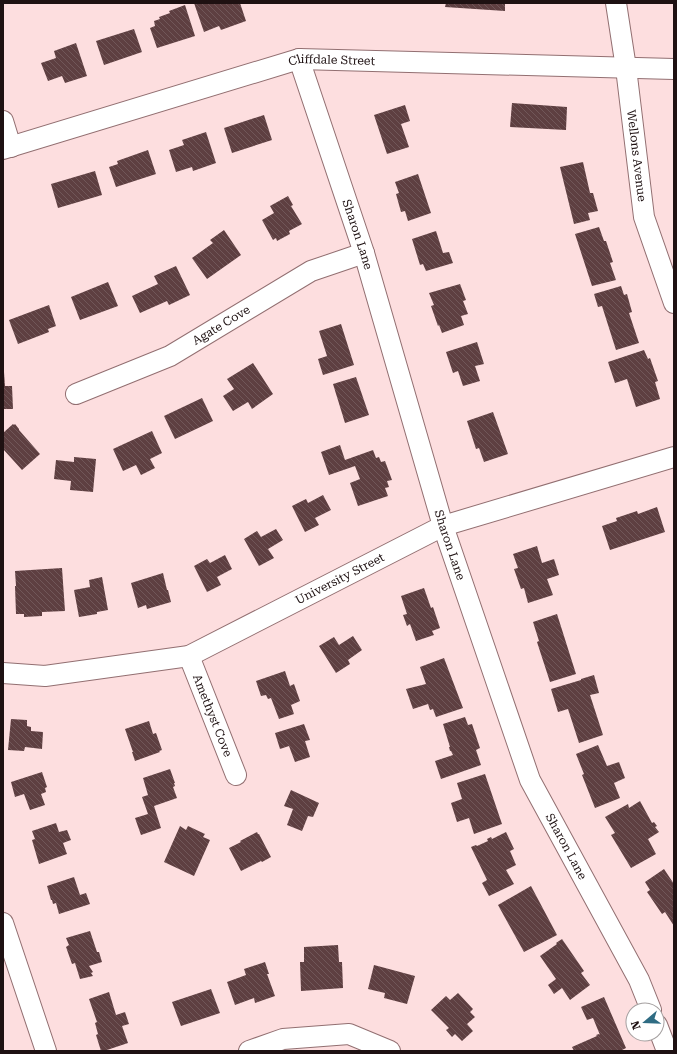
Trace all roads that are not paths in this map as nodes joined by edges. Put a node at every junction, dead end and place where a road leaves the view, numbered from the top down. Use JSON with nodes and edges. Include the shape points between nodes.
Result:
{"nodes":[{"id":1,"x":616,"y":3,"type":"edge"},
{"id":2,"x":299,"y":59,"type":"junction"},
{"id":3,"x":626,"y":68,"type":"junction"},
{"id":4,"x":674,"y":69,"type":"edge"},
{"id":5,"x":3,"y":121,"type":"edge"},
{"id":6,"x":7,"y":148,"type":"edge"},
{"id":7,"x":364,"y":253,"type":"junction"},
{"id":8,"x":674,"y":303,"type":"edge"},
{"id":9,"x":76,"y":394,"type":"dead end"},
{"id":10,"x":674,"y":457,"type":"edge"},
{"id":11,"x":443,"y":526,"type":"junction"},
{"id":12,"x":189,"y":656,"type":"junction"},
{"id":13,"x":3,"y":673,"type":"edge"},
{"id":14,"x":236,"y":775,"type":"dead end"},
{"id":15,"x":3,"y":923,"type":"edge"},
{"id":16,"x":648,"y":1002,"type":"edge"},
{"id":17,"x":46,"y":1051,"type":"edge"},
{"id":18,"x":249,"y":1051,"type":"edge"},
{"id":19,"x":390,"y":1051,"type":"edge"}],
"edges":[{"from":1,"to":3,"type":"street","name":"Wellons Avenue"},
{"from":2,"to":3,"type":"street","name":"Cliffdale Street"},
{"from":2,"to":6,"type":"street","name":"Cliffdale Street"},
{"from":2,"to":7,"type":"street","name":"Sharon Lane"},
{"from":3,"to":4,"type":"street","name":"Cliffdale Street"},
{"from":3,"to":8,"type":"street","name":"Wellons Avenue","via":[[644,217]]},
{"from":5,"to":6,"type":"street"},
{"from":7,"to":9,"type":"street","name":"Agate Cove","via":[[311,271],[170,356]]},
{"from":7,"to":11,"type":"street","name":"Sharon Lane"},
{"from":10,"to":11,"type":"street","name":"University Street"},
{"from":11,"to":12,"type":"street","name":"University Street"},
{"from":11,"to":16,"type":"street","name":"Sharon Lane","via":[[530,780]]},
{"from":12,"to":13,"type":"street","name":"University Street","via":[[45,676]]},
{"from":12,"to":14,"type":"street","name":"Amethyst Cove"},
{"from":15,"to":17,"type":"street"},
{"from":18,"to":19,"type":"street","via":[[283,1039],[349,1034]]}]}
